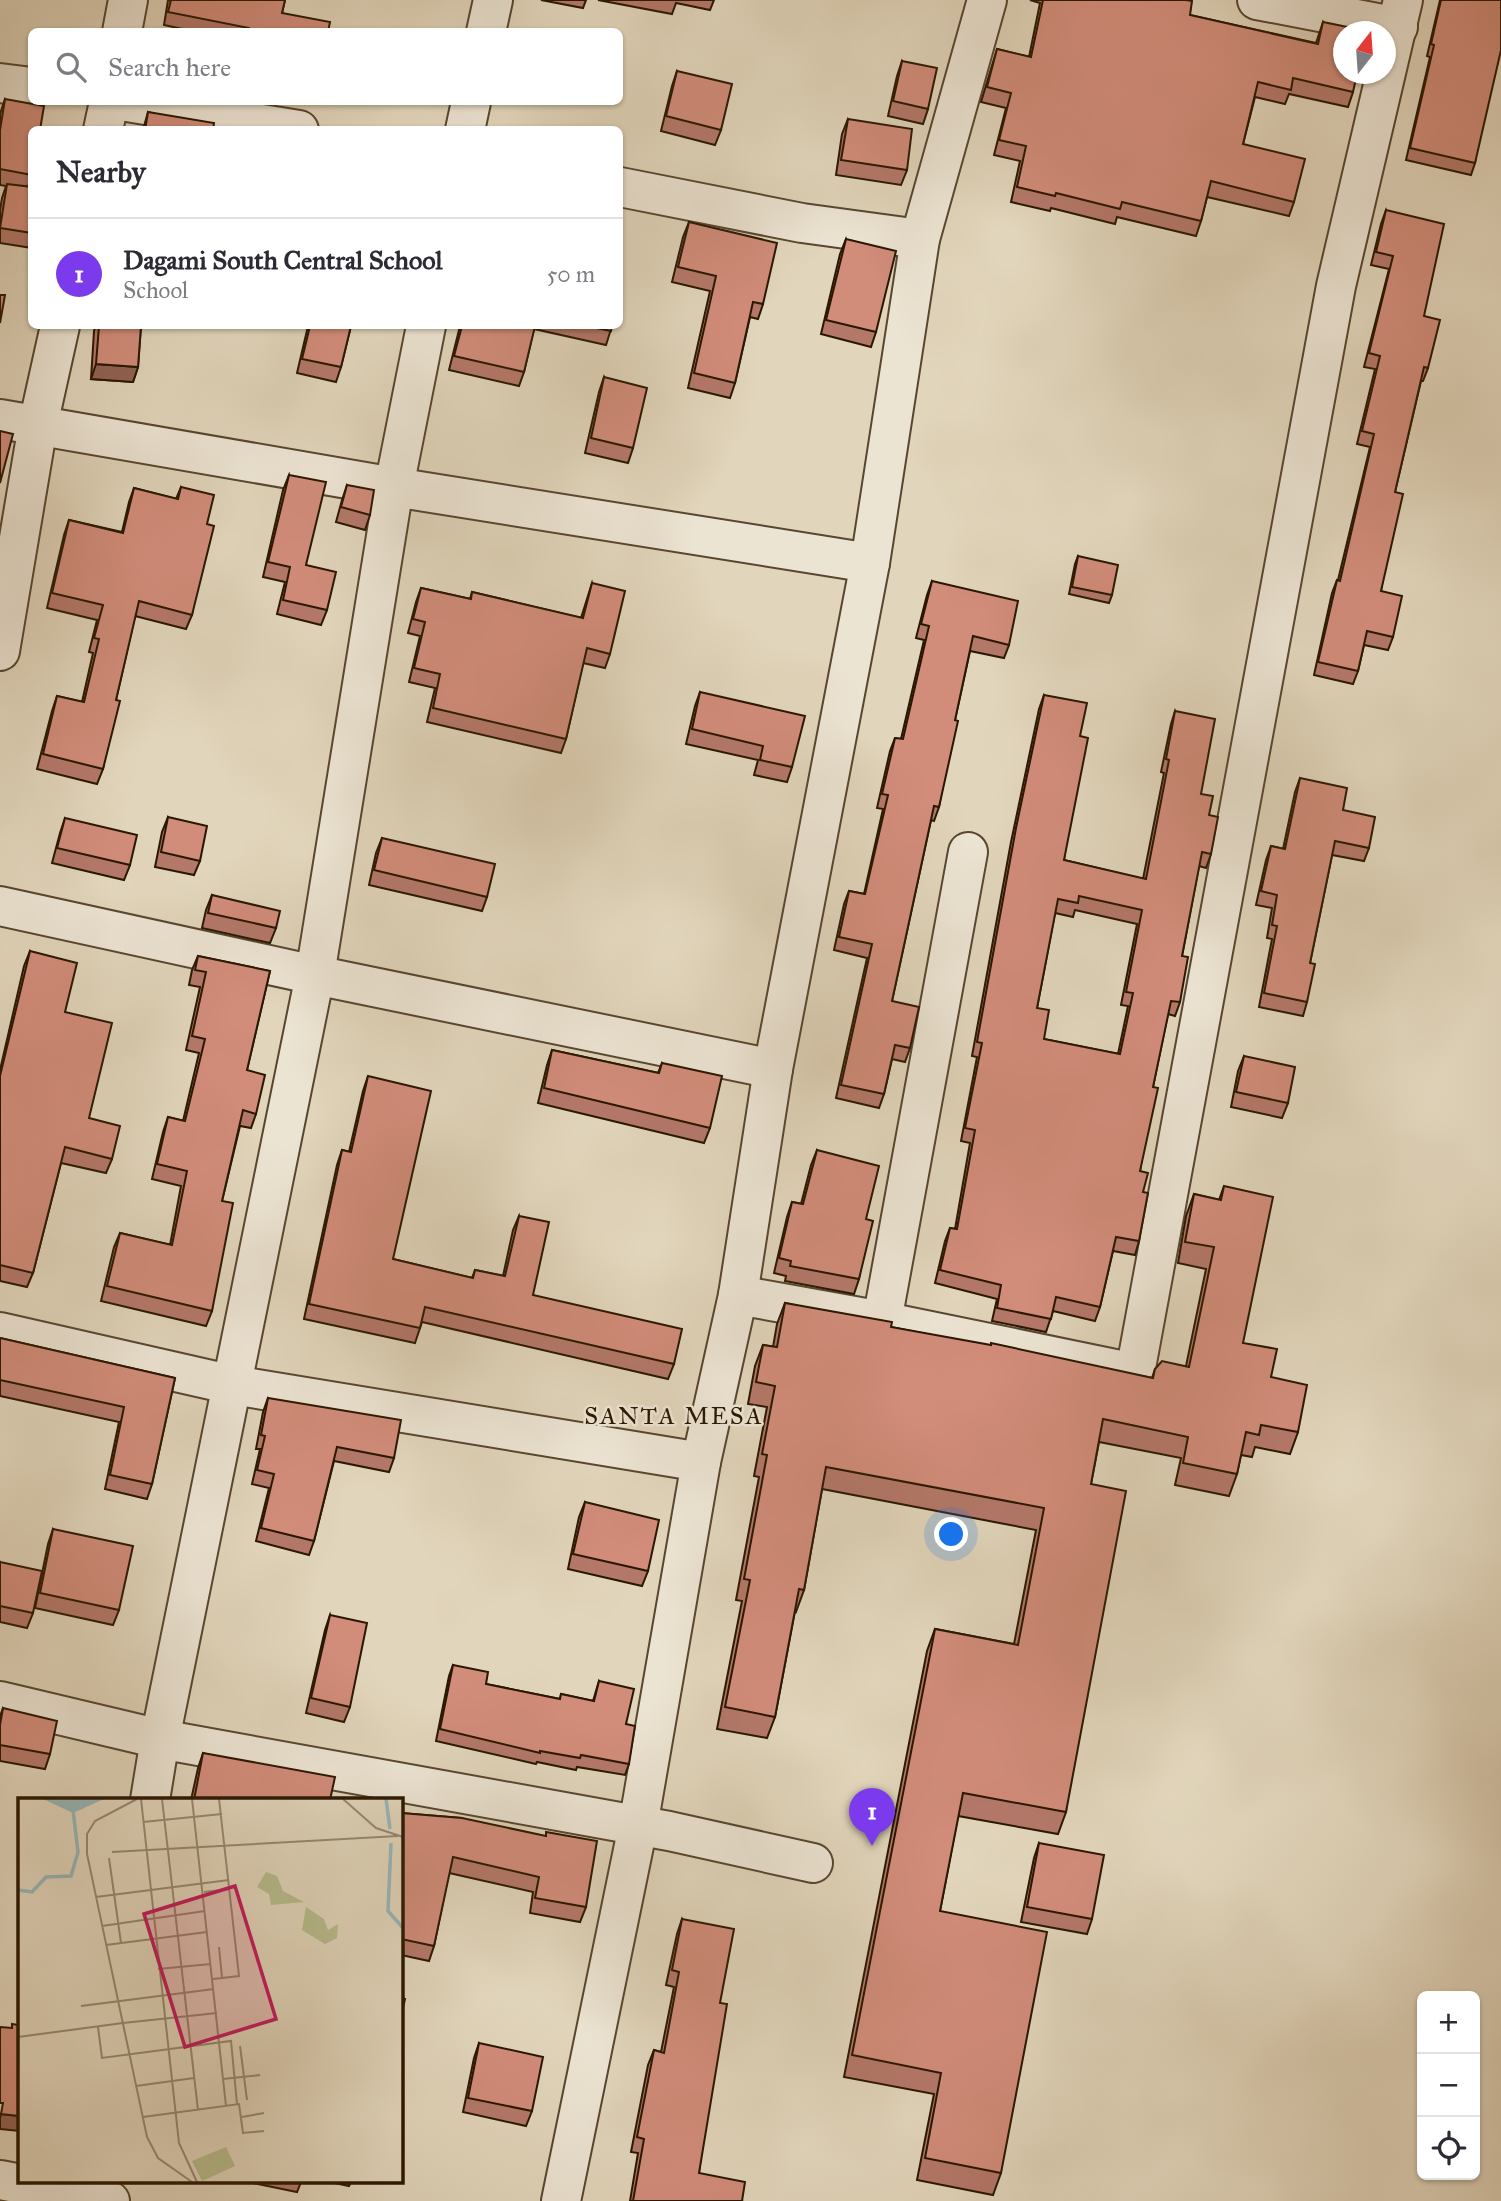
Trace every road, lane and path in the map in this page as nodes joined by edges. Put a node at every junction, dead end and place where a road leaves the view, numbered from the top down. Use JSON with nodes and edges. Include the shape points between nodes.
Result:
{"nodes":[{"id":1,"x":128,"y":0,"type":"edge"},
{"id":2,"x":493,"y":0,"type":"edge"},
{"id":3,"x":987,"y":0,"type":"edge"},
{"id":4,"x":1257,"y":0,"type":"edge"},
{"id":5,"x":1400,"y":13,"type":"edge"},
{"id":6,"x":123,"y":28,"type":"edge"},
{"id":7,"x":487,"y":28,"type":"edge"},
{"id":8,"x":0,"y":83,"type":"edge"},
{"id":9,"x":28,"y":86,"type":"edge"},
{"id":10,"x":108,"y":105,"type":"edge"},
{"id":11,"x":145,"y":105,"type":"edge"},
{"id":12,"x":470,"y":105,"type":"edge"},
{"id":13,"x":104,"y":126,"type":"edge"},
{"id":14,"x":274,"y":126,"type":"edge"},
{"id":15,"x":466,"y":126,"type":"edge"},
{"id":16,"x":623,"y":188,"type":"edge"},
{"id":17,"x":920,"y":239,"type":"junction"},
{"id":18,"x":59,"y":329,"type":"edge"},
{"id":19,"x":425,"y":329,"type":"edge"},
{"id":20,"x":0,"y":419,"type":"edge"},
{"id":21,"x":38,"y":425,"type":"junction"},
{"id":22,"x":394,"y":487,"type":"junction"},
{"id":23,"x":870,"y":563,"type":"junction"},
{"id":24,"x":0,"y":651,"type":"edge"},
{"id":25,"x":968,"y":852,"type":"dead end"},
{"id":26,"x":0,"y":906,"type":"edge"},
{"id":27,"x":315,"y":975,"type":"junction"},
{"id":28,"x":773,"y":1069,"type":"junction"},
{"id":29,"x":737,"y":1295,"type":"junction"},
{"id":30,"x":882,"y":1321,"type":"junction"},
{"id":31,"x":0,"y":1332,"type":"edge"},
{"id":32,"x":233,"y":1385,"type":"junction"},
{"id":33,"x":701,"y":1462,"type":"junction"},
{"id":34,"x":0,"y":1702,"type":"edge"},
{"id":35,"x":160,"y":1739,"type":"junction"},
{"id":36,"x":150,"y":1798,"type":"edge"},
{"id":37,"x":638,"y":1826,"type":"junction"},
{"id":38,"x":813,"y":1863,"type":"dead end"},
{"id":39,"x":0,"y":2180,"type":"edge"},
{"id":40,"x":18,"y":2183,"type":"edge"},
{"id":41,"x":24,"y":2184,"type":"edge"},
{"id":42,"x":89,"y":2195,"type":"edge"},
{"id":43,"x":561,"y":2201,"type":"edge"}],
"edges":[{"from":1,"to":6,"type":"street"},
{"from":2,"to":7,"type":"street"},
{"from":3,"to":17,"type":"street"},
{"from":4,"to":5,"type":"street"},
{"from":5,"to":30,"type":"street","via":[[1336,286],[1135,1373]]},
{"from":8,"to":9,"type":"street"},
{"from":10,"to":13,"type":"street"},
{"from":11,"to":14,"type":"street"},
{"from":12,"to":15,"type":"street"},
{"from":16,"to":17,"type":"street","via":[[802,223]]},
{"from":17,"to":23,"type":"street"},
{"from":18,"to":21,"type":"street"},
{"from":19,"to":22,"type":"street"},
{"from":20,"to":21,"type":"street"},
{"from":21,"to":22,"type":"street"},
{"from":21,"to":24,"type":"street"},
{"from":22,"to":23,"type":"street"},
{"from":22,"to":27,"type":"street"},
{"from":23,"to":28,"type":"street"},
{"from":25,"to":30,"type":"street"},
{"from":26,"to":27,"type":"street"},
{"from":27,"to":28,"type":"street"},
{"from":27,"to":32,"type":"street"},
{"from":28,"to":29,"type":"street"},
{"from":29,"to":30,"type":"street"},
{"from":29,"to":33,"type":"street"},
{"from":31,"to":32,"type":"street"},
{"from":32,"to":33,"type":"street"},
{"from":32,"to":35,"type":"street"},
{"from":33,"to":37,"type":"street"},
{"from":34,"to":35,"type":"street"},
{"from":35,"to":36,"type":"street"},
{"from":35,"to":37,"type":"street"},
{"from":37,"to":38,"type":"street"},
{"from":37,"to":43,"type":"street"},
{"from":39,"to":40,"type":"street"},
{"from":41,"to":42,"type":"street"}]}
